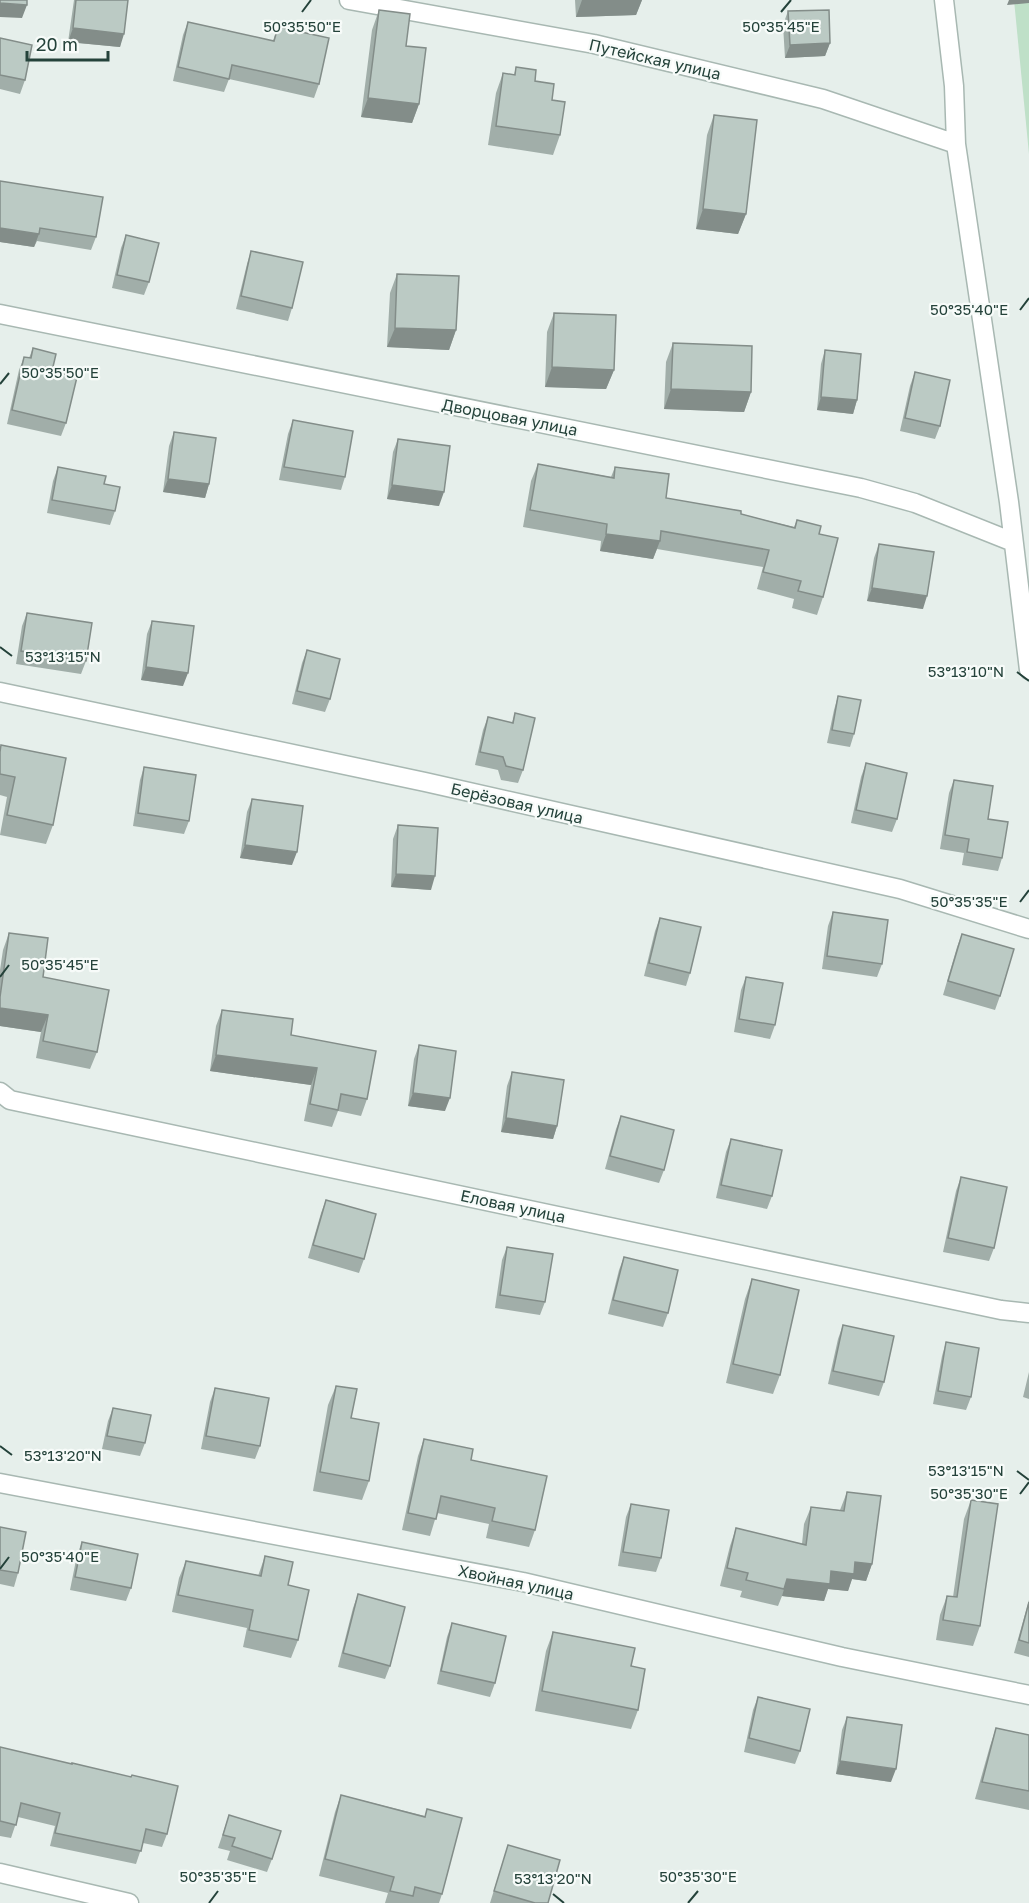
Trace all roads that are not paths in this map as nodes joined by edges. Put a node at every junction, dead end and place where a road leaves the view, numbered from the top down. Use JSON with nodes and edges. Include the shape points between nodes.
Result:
{"nodes":[{"id":1,"x":349,"y":0,"type":"edge"},
{"id":2,"x":944,"y":0,"type":"edge"},
{"id":3,"x":956,"y":144,"type":"junction"},
{"id":4,"x":0,"y":314,"type":"edge"},
{"id":5,"x":1013,"y":542,"type":"junction"},
{"id":6,"x":1029,"y":670,"type":"edge"},
{"id":7,"x":0,"y":693,"type":"edge"},
{"id":8,"x":1029,"y":930,"type":"edge"},
{"id":9,"x":0,"y":1092,"type":"edge"},
{"id":10,"x":1029,"y":1313,"type":"edge"},
{"id":11,"x":0,"y":1483,"type":"edge"},
{"id":12,"x":1029,"y":1695,"type":"edge"},
{"id":13,"x":0,"y":1873,"type":"edge"},
{"id":14,"x":129,"y":1903,"type":"edge"}],
"edges":[{"from":1,"to":3,"type":"street","name":"Путейская улица","via":[[594,44],[823,99]]},
{"from":2,"to":3,"type":"street"},
{"from":3,"to":5,"type":"street"},
{"from":4,"to":5,"type":"street","name":"Дворцовая улица","via":[[861,488],[915,503]]},
{"from":5,"to":6,"type":"street"},
{"from":7,"to":8,"type":"street","name":"Берёзовая улица","via":[[436,784],[900,889]]},
{"from":9,"to":10,"type":"street","name":"Еловая улица","via":[[22,1103]]},
{"from":11,"to":12,"type":"street","name":"Хвойная улица","via":[[524,1582],[842,1657]]},
{"from":13,"to":14,"type":"street"}]}
